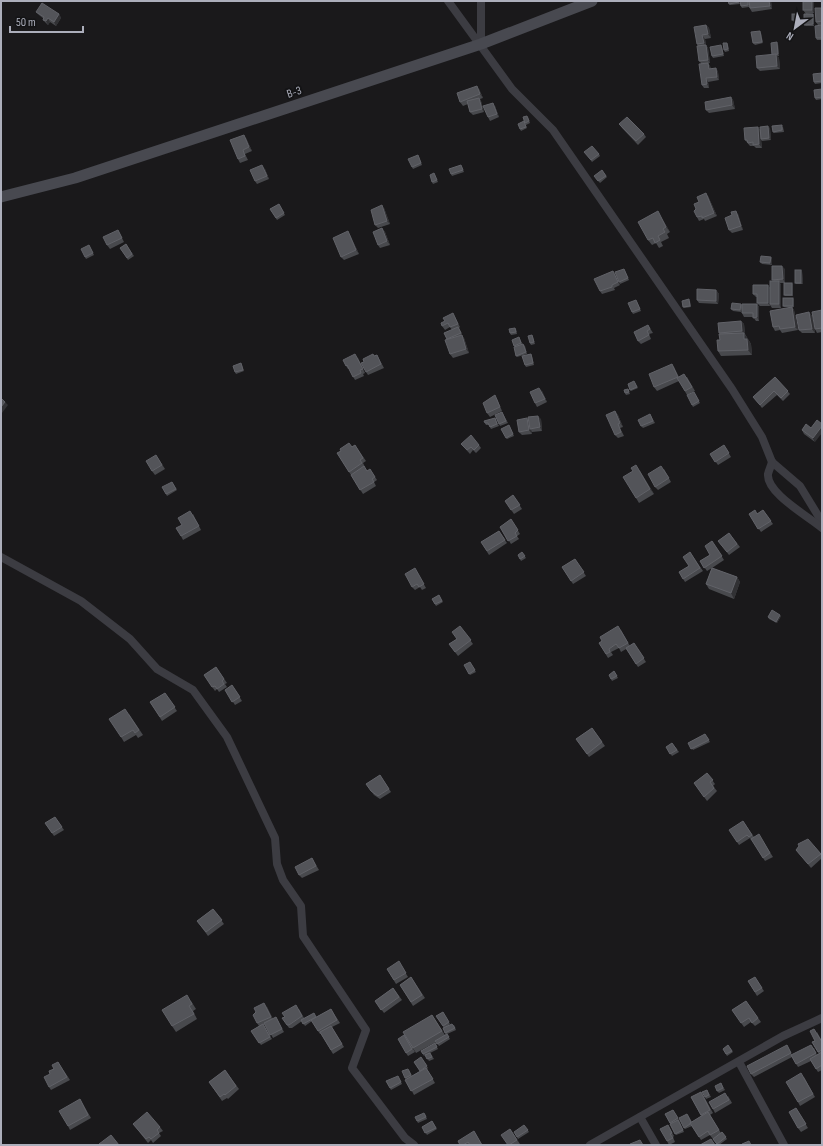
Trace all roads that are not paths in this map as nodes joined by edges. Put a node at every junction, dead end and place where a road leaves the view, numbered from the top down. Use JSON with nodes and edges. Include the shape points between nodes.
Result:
{"nodes":[{"id":1,"x":448,"y":1,"type":"edge"},
{"id":2,"x":480,"y":1,"type":"edge"},
{"id":3,"x":592,"y":1,"type":"edge"},
{"id":4,"x":481,"y":44,"type":"junction"},
{"id":5,"x":1,"y":197,"type":"edge"},
{"id":6,"x":772,"y":462,"type":"junction"},
{"id":7,"x":822,"y":522,"type":"edge"},
{"id":8,"x":822,"y":528,"type":"edge"},
{"id":9,"x":1,"y":557,"type":"edge"},
{"id":10,"x":822,"y":1018,"type":"edge"},
{"id":11,"x":739,"y":1062,"type":"junction"},
{"id":12,"x":640,"y":1117,"type":"junction"},
{"id":13,"x":414,"y":1145,"type":"edge"},
{"id":14,"x":590,"y":1145,"type":"edge"},
{"id":15,"x":656,"y":1145,"type":"edge"},
{"id":16,"x":784,"y":1145,"type":"edge"}],
"edges":[{"from":1,"to":4,"type":"street"},
{"from":2,"to":4,"type":"street"},
{"from":3,"to":4,"type":"main road","name":"B-3"},
{"from":4,"to":5,"type":"main road","name":"B-3","via":[[76,178]]},
{"from":4,"to":6,"type":"street","via":[[512,88],[553,130],[732,389],[762,437]]},
{"from":6,"to":7,"type":"street","via":[[800,486]]},
{"from":6,"to":8,"type":"street","via":[[768,475],[771,488]]},
{"from":9,"to":13,"type":"street","via":[[81,601],[130,639],[157,669],[193,690],[227,737],[276,838],[277,864],[283,880],[301,906],[303,936],[366,1030],[352,1068],[405,1138]]},
{"from":10,"to":11,"type":"street","via":[[783,1036]]},
{"from":11,"to":12,"type":"street"},
{"from":11,"to":16,"type":"street"},
{"from":12,"to":14,"type":"street"},
{"from":12,"to":15,"type":"street"}]}
